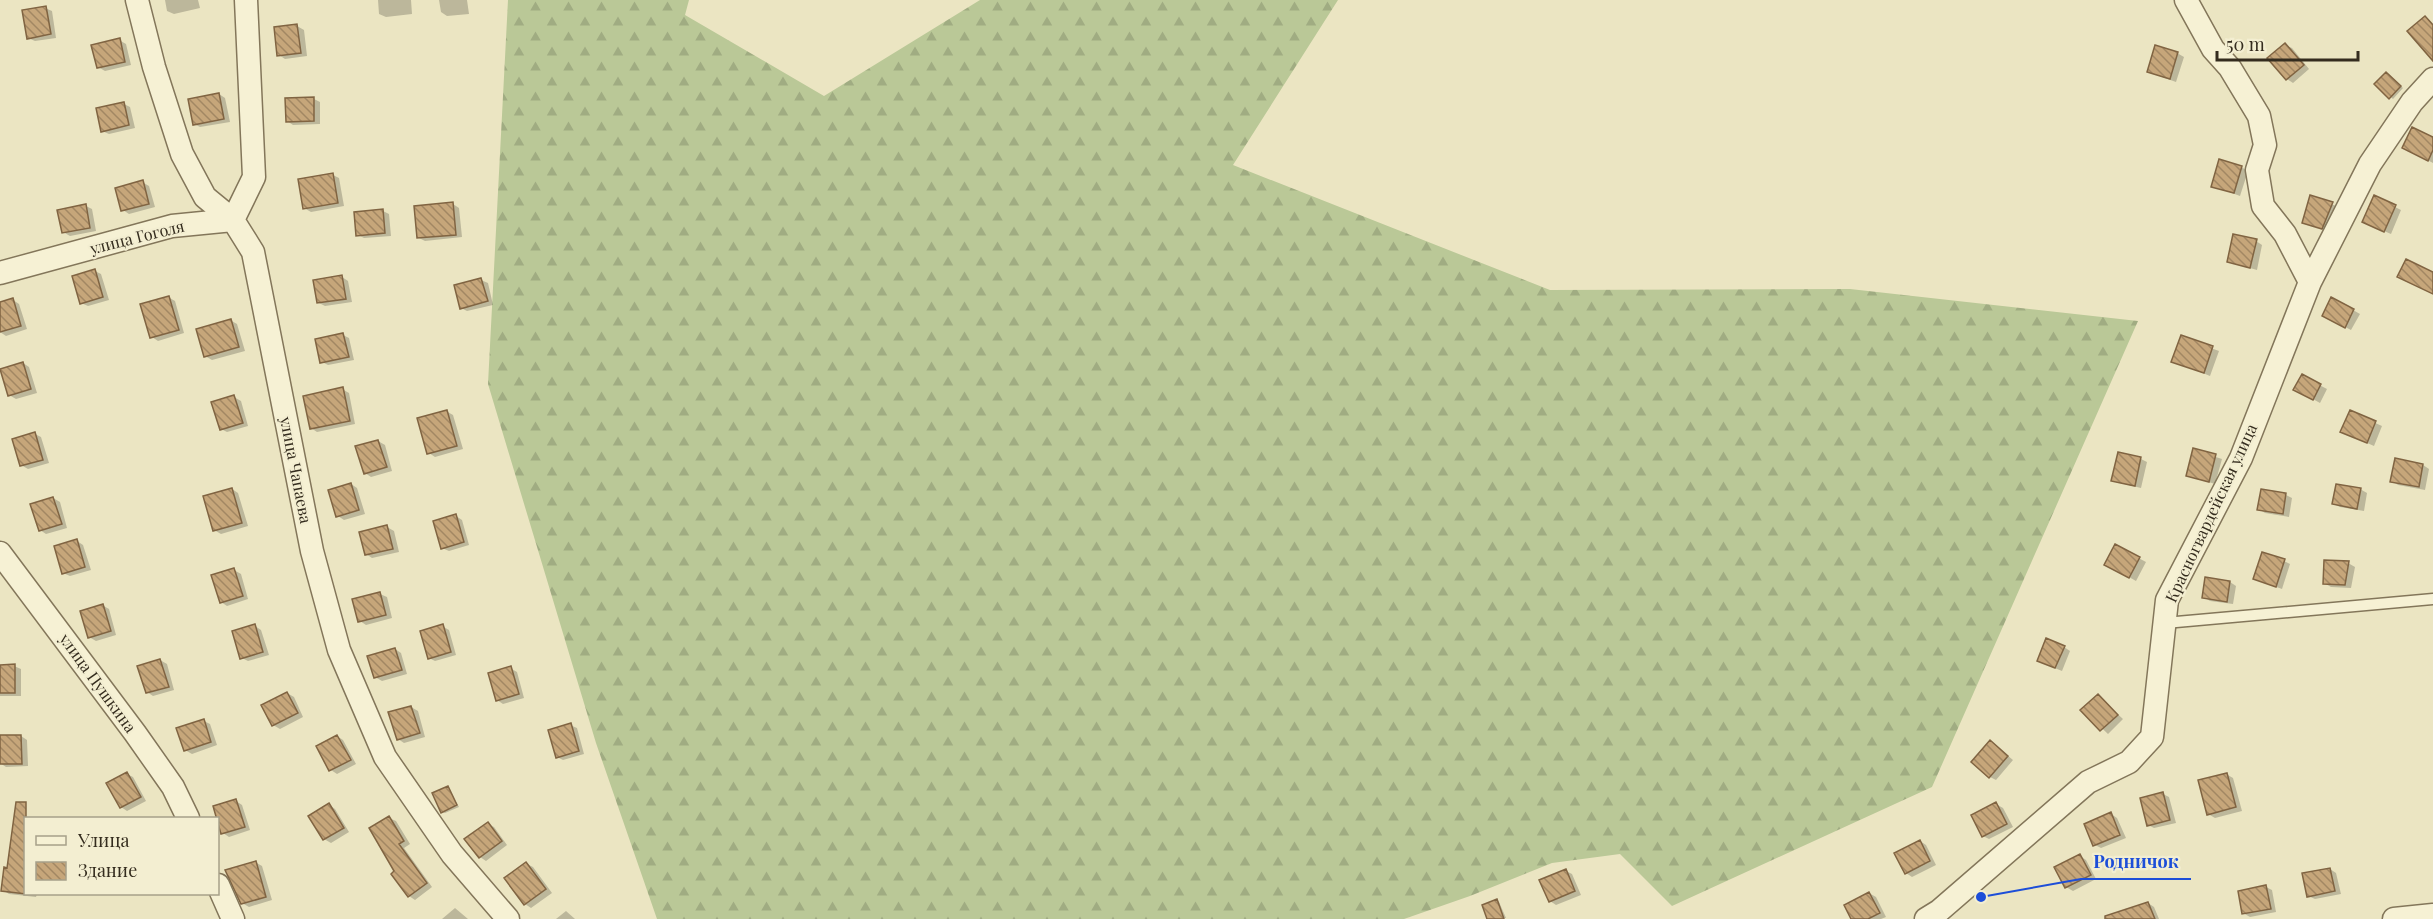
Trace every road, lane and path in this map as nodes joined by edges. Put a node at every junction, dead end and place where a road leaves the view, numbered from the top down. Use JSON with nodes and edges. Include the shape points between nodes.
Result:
{"nodes":[{"id":1,"x":137,"y":0,"type":"edge"},
{"id":2,"x":246,"y":0,"type":"edge"},
{"id":3,"x":2187,"y":0,"type":"edge"},
{"id":4,"x":2433,"y":79,"type":"edge"},
{"id":5,"x":233,"y":220,"type":"junction"},
{"id":6,"x":0,"y":273,"type":"edge"},
{"id":7,"x":2310,"y":282,"type":"junction"},
{"id":8,"x":0,"y":553,"type":"edge"},
{"id":9,"x":2433,"y":599,"type":"edge"},
{"id":10,"x":2164,"y":623,"type":"junction"},
{"id":11,"x":187,"y":817,"type":"edge"},
{"id":12,"x":219,"y":887,"type":"edge"},
{"id":13,"x":2433,"y":915,"type":"edge"},
{"id":14,"x":1934,"y":916,"type":"edge"},
{"id":15,"x":2405,"y":918,"type":"edge"},
{"id":16,"x":233,"y":919,"type":"edge"},
{"id":17,"x":508,"y":919,"type":"edge"}],
"edges":[{"from":1,"to":5,"type":"street","name":"улица Чапаева","via":[[153,67],[182,154],[205,197]]},
{"from":2,"to":5,"type":"street","via":[[254,177]]},
{"from":3,"to":7,"type":"street","via":[[2213,49],[2230,68],[2259,116],[2265,146],[2258,170],[2263,206],[2286,234]]},
{"from":4,"to":7,"type":"street","name":"Красногвардейская улица","via":[[2412,102],[2370,164]]},
{"from":5,"to":6,"type":"street","name":"улица Гоголя","via":[[172,226]]},
{"from":5,"to":17,"type":"street","name":"улица Чапаева","via":[[253,252],[312,551],[339,650],[385,758],[452,854]]},
{"from":7,"to":10,"type":"street","name":"Красногвардейская улица","via":[[2241,458],[2168,600]]},
{"from":8,"to":11,"type":"street","name":"улица Пушкина","via":[[135,733],[173,787]]},
{"from":9,"to":10,"type":"lane"},
{"from":10,"to":14,"type":"street","name":"Красногвардейская улица","via":[[2152,737],[2129,762],[2088,782]]},
{"from":12,"to":16,"type":"street"},
{"from":13,"to":15,"type":"street"}]}
